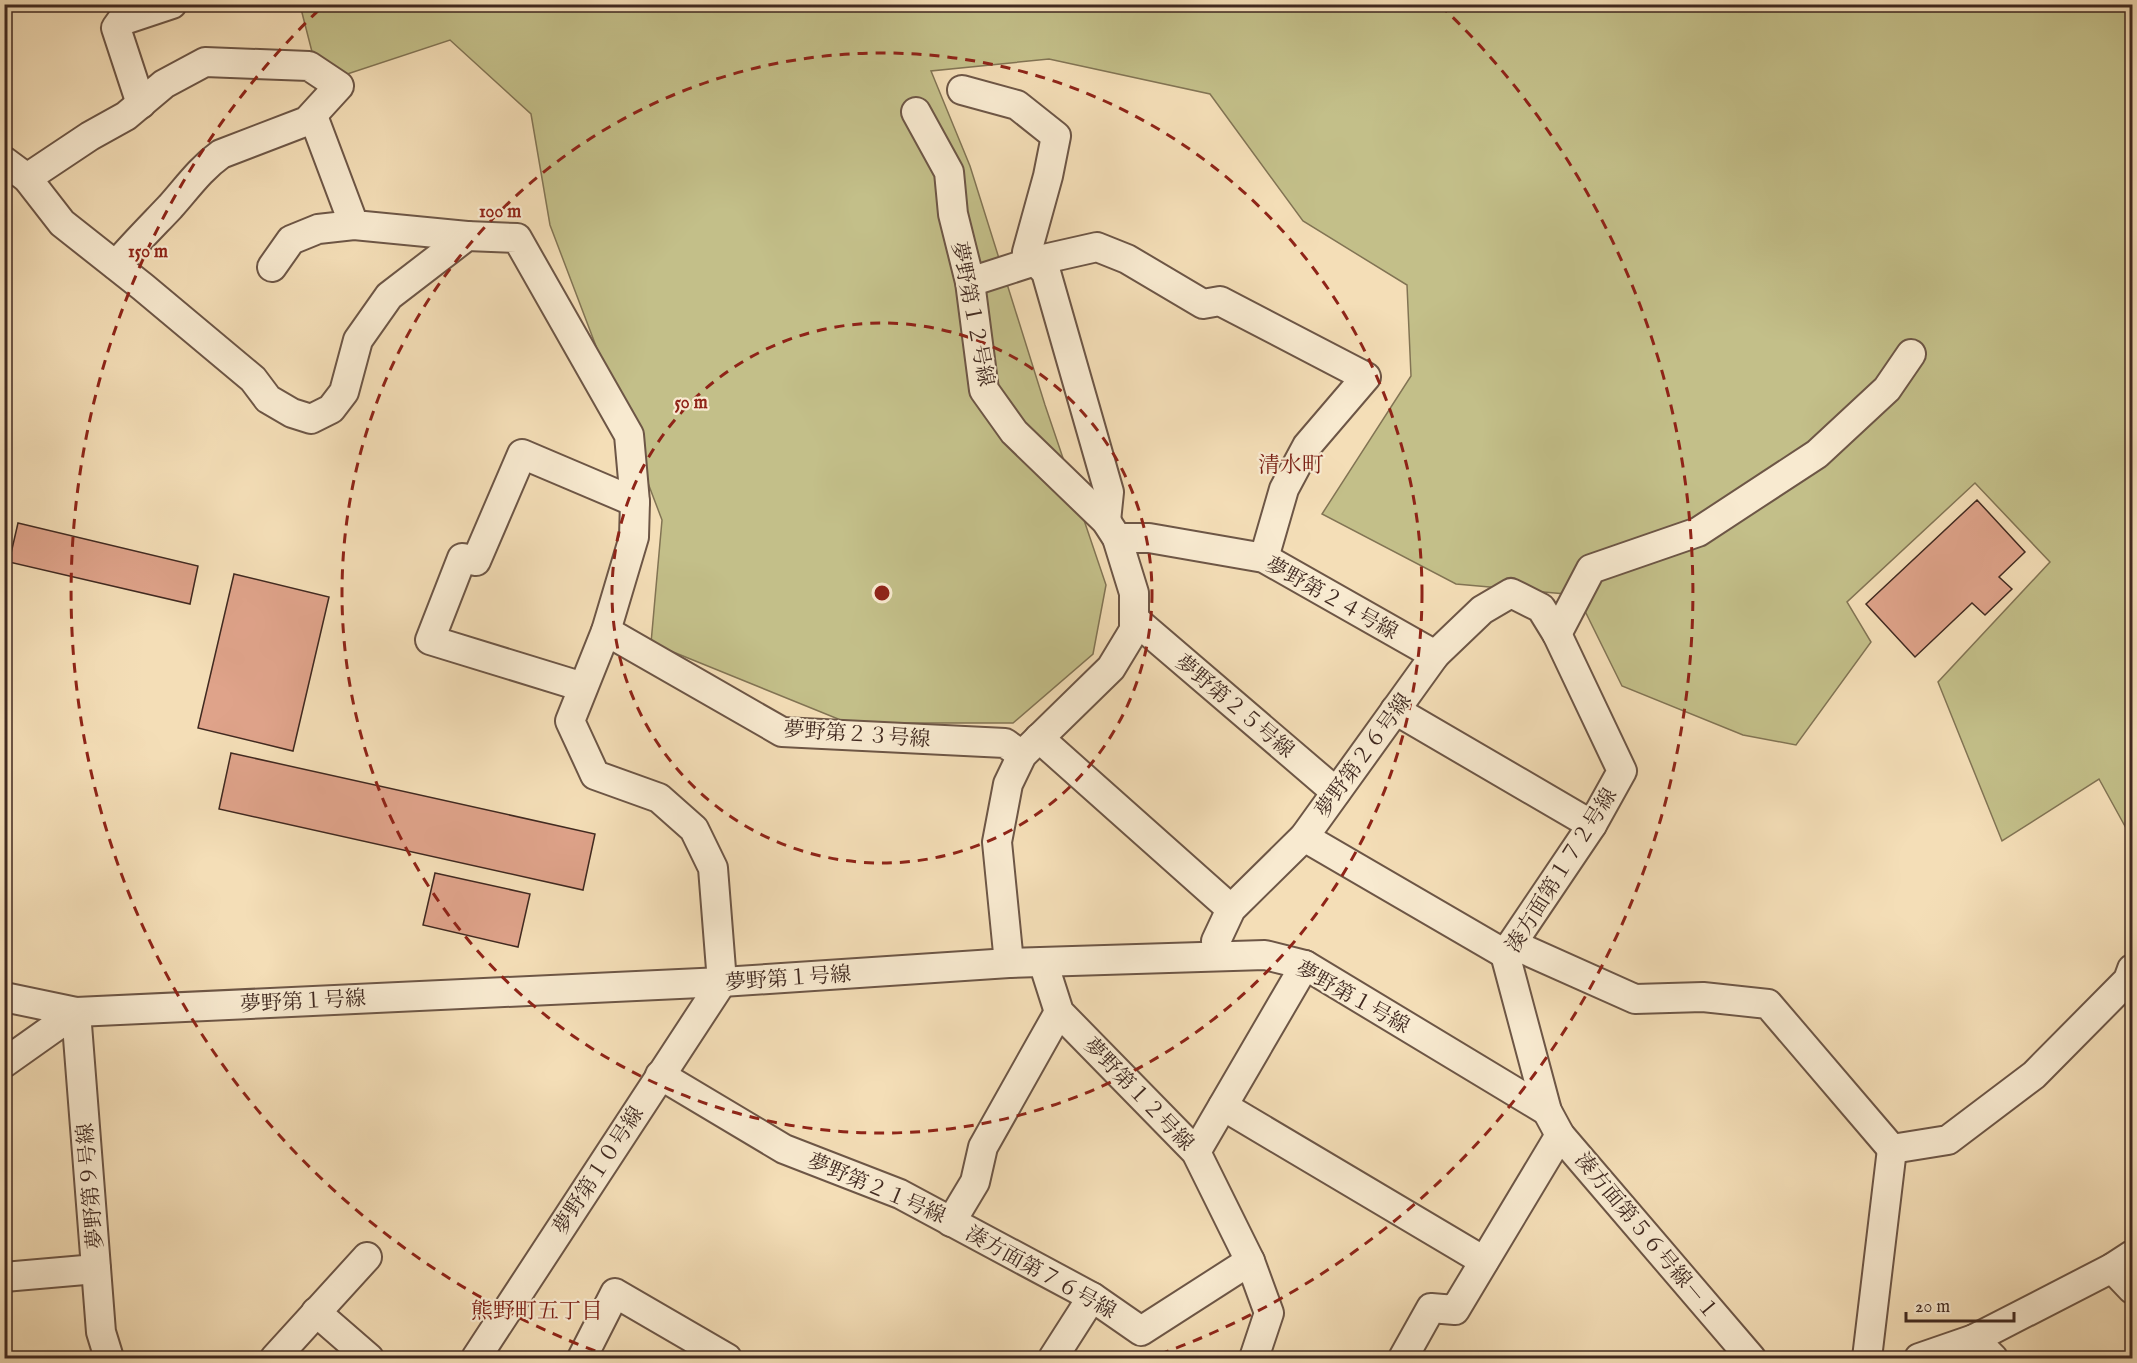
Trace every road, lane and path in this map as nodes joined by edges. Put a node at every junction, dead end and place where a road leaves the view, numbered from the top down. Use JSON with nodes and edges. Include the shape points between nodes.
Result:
{"nodes":[{"id":1,"x":172,"y":4,"type":"edge"},
{"id":2,"x":962,"y":90,"type":"dead end"},
{"id":3,"x":141,"y":104,"type":"junction"},
{"id":4,"x":916,"y":112,"type":"dead end"},
{"id":5,"x":314,"y":116,"type":"junction"},
{"id":6,"x":4,"y":162,"type":"edge"},
{"id":7,"x":27,"y":178,"type":"junction"},
{"id":8,"x":354,"y":225,"type":"junction"},
{"id":9,"x":467,"y":237,"type":"junction"},
{"id":10,"x":1035,"y":261,"type":"junction"},
{"id":11,"x":116,"y":266,"type":"junction"},
{"id":12,"x":272,"y":267,"type":"dead end"},
{"id":13,"x":970,"y":282,"type":"junction"},
{"id":14,"x":1911,"y":354,"type":"dead end"},
{"id":15,"x":634,"y":502,"type":"junction"},
{"id":16,"x":1112,"y":530,"type":"junction"},
{"id":17,"x":1264,"y":558,"type":"junction"},
{"id":18,"x":1540,"y":608,"type":"joint"},
{"id":19,"x":1134,"y":619,"type":"junction"},
{"id":20,"x":606,"y":631,"type":"junction"},
{"id":21,"x":1557,"y":634,"type":"junction"},
{"id":22,"x":1435,"y":655,"type":"junction"},
{"id":23,"x":583,"y":687,"type":"junction"},
{"id":24,"x":1395,"y":710,"type":"junction"},
{"id":25,"x":1030,"y":747,"type":"junction"},
{"id":26,"x":1336,"y":792,"type":"junction"},
{"id":27,"x":1592,"y":825,"type":"junction"},
{"id":28,"x":1304,"y":837,"type":"junction"},
{"id":29,"x":1231,"y":909,"type":"junction"},
{"id":30,"x":1509,"y":949,"type":"junction"},
{"id":31,"x":1218,"y":956,"type":"junction"},
{"id":32,"x":1043,"y":962,"type":"junction"},
{"id":33,"x":1009,"y":963,"type":"junction"},
{"id":34,"x":1305,"y":965,"type":"junction"},
{"id":35,"x":2133,"y":969,"type":"edge"},
{"id":36,"x":722,"y":982,"type":"junction"},
{"id":37,"x":4,"y":997,"type":"edge"},
{"id":38,"x":76,"y":1012,"type":"junction"},
{"id":39,"x":1059,"y":1012,"type":"junction"},
{"id":40,"x":4,"y":1063,"type":"edge"},
{"id":41,"x":660,"y":1075,"type":"junction"},
{"id":42,"x":1223,"y":1106,"type":"junction"},
{"id":43,"x":1553,"y":1123,"type":"junction"},
{"id":44,"x":1892,"y":1149,"type":"junction"},
{"id":45,"x":1196,"y":1152,"type":"junction"},
{"id":46,"x":951,"y":1222,"type":"junction"},
{"id":47,"x":367,"y":1257,"type":"dead end"},
{"id":48,"x":1250,"y":1261,"type":"junction"},
{"id":49,"x":1484,"y":1262,"type":"junction"},
{"id":50,"x":2122,"y":1262,"type":"edge"},
{"id":51,"x":96,"y":1269,"type":"junction"},
{"id":52,"x":4,"y":1277,"type":"edge"},
{"id":53,"x":2133,"y":1289,"type":"edge"},
{"id":54,"x":1092,"y":1297,"type":"junction"},
{"id":55,"x":316,"y":1312,"type":"junction"},
{"id":56,"x":1984,"y":1349,"type":"edge"},
{"id":57,"x":109,"y":1359,"type":"edge"},
{"id":58,"x":275,"y":1359,"type":"edge"},
{"id":59,"x":369,"y":1359,"type":"edge"},
{"id":60,"x":476,"y":1359,"type":"edge"},
{"id":61,"x":582,"y":1359,"type":"edge"},
{"id":62,"x":727,"y":1359,"type":"edge"},
{"id":63,"x":1053,"y":1359,"type":"edge"},
{"id":64,"x":1254,"y":1359,"type":"edge"},
{"id":65,"x":1403,"y":1359,"type":"edge"},
{"id":66,"x":1751,"y":1359,"type":"edge"},
{"id":67,"x":1867,"y":1359,"type":"edge"},
{"id":68,"x":1919,"y":1359,"type":"edge"}],
"edges":[{"from":1,"to":3,"type":"street","via":[[121,21],[116,28]]},
{"from":2,"to":10,"type":"street","via":[[1017,105],[1056,136],[1027,252]]},
{"from":3,"to":5,"type":"street","via":[[164,84],[205,62],[309,66],[339,86]]},
{"from":3,"to":7,"type":"street"},
{"from":4,"to":13,"type":"street","name":"夢野第１２号線","via":[[950,172],[953,214]]},
{"from":5,"to":8,"type":"street"},
{"from":5,"to":11,"type":"street","via":[[209,162]]},
{"from":6,"to":7,"type":"street"},
{"from":7,"to":11,"type":"street","via":[[62,223]]},
{"from":8,"to":9,"type":"street"},
{"from":8,"to":12,"type":"street","via":[[318,229],[291,240]]},
{"from":9,"to":11,"type":"street","via":[[389,296],[358,340],[344,392],[331,409],[311,419],[268,399],[253,379]]},
{"from":9,"to":15,"type":"street","via":[[517,238],[629,435]]},
{"from":10,"to":13,"type":"street"},
{"from":10,"to":16,"type":"street","via":[[1046,272],[1109,492]]},
{"from":10,"to":17,"type":"street","via":[[1097,247],[1126,259],[1203,304],[1220,301],[1366,377],[1307,446],[1284,489]]},
{"from":13,"to":16,"type":"street","name":"夢野第１２号線","via":[[984,390],[1014,432]]},
{"from":14,"to":21,"type":"street","via":[[1887,389],[1807,460],[1698,532],[1591,569]]},
{"from":15,"to":20,"type":"street","via":[[634,537]]},
{"from":15,"to":23,"type":"street","via":[[522,454],[477,561],[462,558],[430,640]]},
{"from":16,"to":17,"type":"street","name":"夢野第２４号線"},
{"from":16,"to":19,"type":"street","name":"夢野第１２号線","via":[[1134,593]]},
{"from":17,"to":22,"type":"street","name":"夢野第２４号線"},
{"from":18,"to":21,"type":"street","name":"湊方面第１７２号線"},
{"from":18,"to":22,"type":"street","name":"夢野第２６号線","via":[[1511,593],[1482,610]]},
{"from":19,"to":25,"type":"street","name":"夢野第１２号線","via":[[1134,630],[1111,668]]},
{"from":19,"to":26,"type":"street","name":"夢野第２５号線"},
{"from":20,"to":23,"type":"street"},
{"from":20,"to":25,"type":"street","name":"夢野第２３号線","via":[[782,732]]},
{"from":21,"to":27,"type":"street","name":"湊方面第１７２号線","via":[[1622,771]]},
{"from":22,"to":24,"type":"street","name":"夢野第２６号線"},
{"from":23,"to":36,"type":"street","via":[[570,721],[596,775],[659,798],[694,829],[713,868]]},
{"from":24,"to":26,"type":"street","name":"夢野第２６号線"},
{"from":24,"to":27,"type":"street"},
{"from":25,"to":29,"type":"street","name":"夢野第２３号線"},
{"from":25,"to":33,"type":"street","name":"夢野第１２号線","via":[[1008,784],[997,842]]},
{"from":26,"to":28,"type":"street","name":"夢野第２６号線"},
{"from":27,"to":30,"type":"street","name":"湊方面第１７２号線"},
{"from":28,"to":29,"type":"street","name":"夢野第２６号線"},
{"from":28,"to":30,"type":"street"},
{"from":29,"to":31,"type":"street","name":"夢野第２６号線","via":[[1216,941]]},
{"from":30,"to":43,"type":"street","name":"湊方面第１７２号線"},
{"from":30,"to":44,"type":"street","via":[[1635,999],[1703,997],[1767,1004]]},
{"from":31,"to":32,"type":"street","name":"夢野第１号線"},
{"from":31,"to":34,"type":"street","name":"夢野第１号線","via":[[1265,955]]},
{"from":32,"to":33,"type":"street","name":"夢野第１号線"},
{"from":32,"to":39,"type":"street","name":"夢野第１２号線"},
{"from":33,"to":36,"type":"street","name":"夢野第１号線"},
{"from":34,"to":42,"type":"street"},
{"from":34,"to":43,"type":"street","name":"夢野第１号線"},
{"from":35,"to":44,"type":"street","via":[[2128,980],[2034,1075],[1948,1140]]},
{"from":36,"to":38,"type":"street","name":"夢野第１号線"},
{"from":36,"to":41,"type":"street","name":"夢野第１０号線"},
{"from":37,"to":38,"type":"street","name":"夢野第１号線"},
{"from":38,"to":40,"type":"street"},
{"from":38,"to":51,"type":"street","name":"夢野第９号線"},
{"from":39,"to":45,"type":"street","name":"夢野第１２号線"},
{"from":39,"to":46,"type":"street","name":"夢野第２１号線","via":[[983,1147],[975,1182]]},
{"from":41,"to":46,"type":"street","name":"夢野第２１号線","via":[[784,1149],[900,1194]]},
{"from":41,"to":60,"type":"street","name":"夢野第１０号線"},
{"from":42,"to":45,"type":"street"},
{"from":42,"to":49,"type":"street"},
{"from":43,"to":49,"type":"street"},
{"from":43,"to":66,"type":"street","name":"湊方面第５６号線－１"},
{"from":44,"to":67,"type":"street"},
{"from":45,"to":48,"type":"street","name":"夢野第１２号線"},
{"from":46,"to":54,"type":"street","name":"湊方面第７６号線"},
{"from":47,"to":55,"type":"street"},
{"from":48,"to":54,"type":"street","name":"湊方面第７６号線","via":[[1142,1331]]},
{"from":48,"to":64,"type":"street","name":"夢野第１２号線","via":[[1269,1313]]},
{"from":49,"to":65,"type":"street","via":[[1455,1310],[1431,1308]]},
{"from":50,"to":53,"type":"street"},
{"from":50,"to":56,"type":"street"},
{"from":51,"to":52,"type":"street"},
{"from":51,"to":57,"type":"street","name":"夢野第９号線","via":[[101,1332]]},
{"from":54,"to":63,"type":"street"},
{"from":55,"to":58,"type":"street"},
{"from":55,"to":59,"type":"street"},
{"from":56,"to":68,"type":"street"},
{"from":61,"to":62,"type":"street","via":[[615,1293]]}]}
